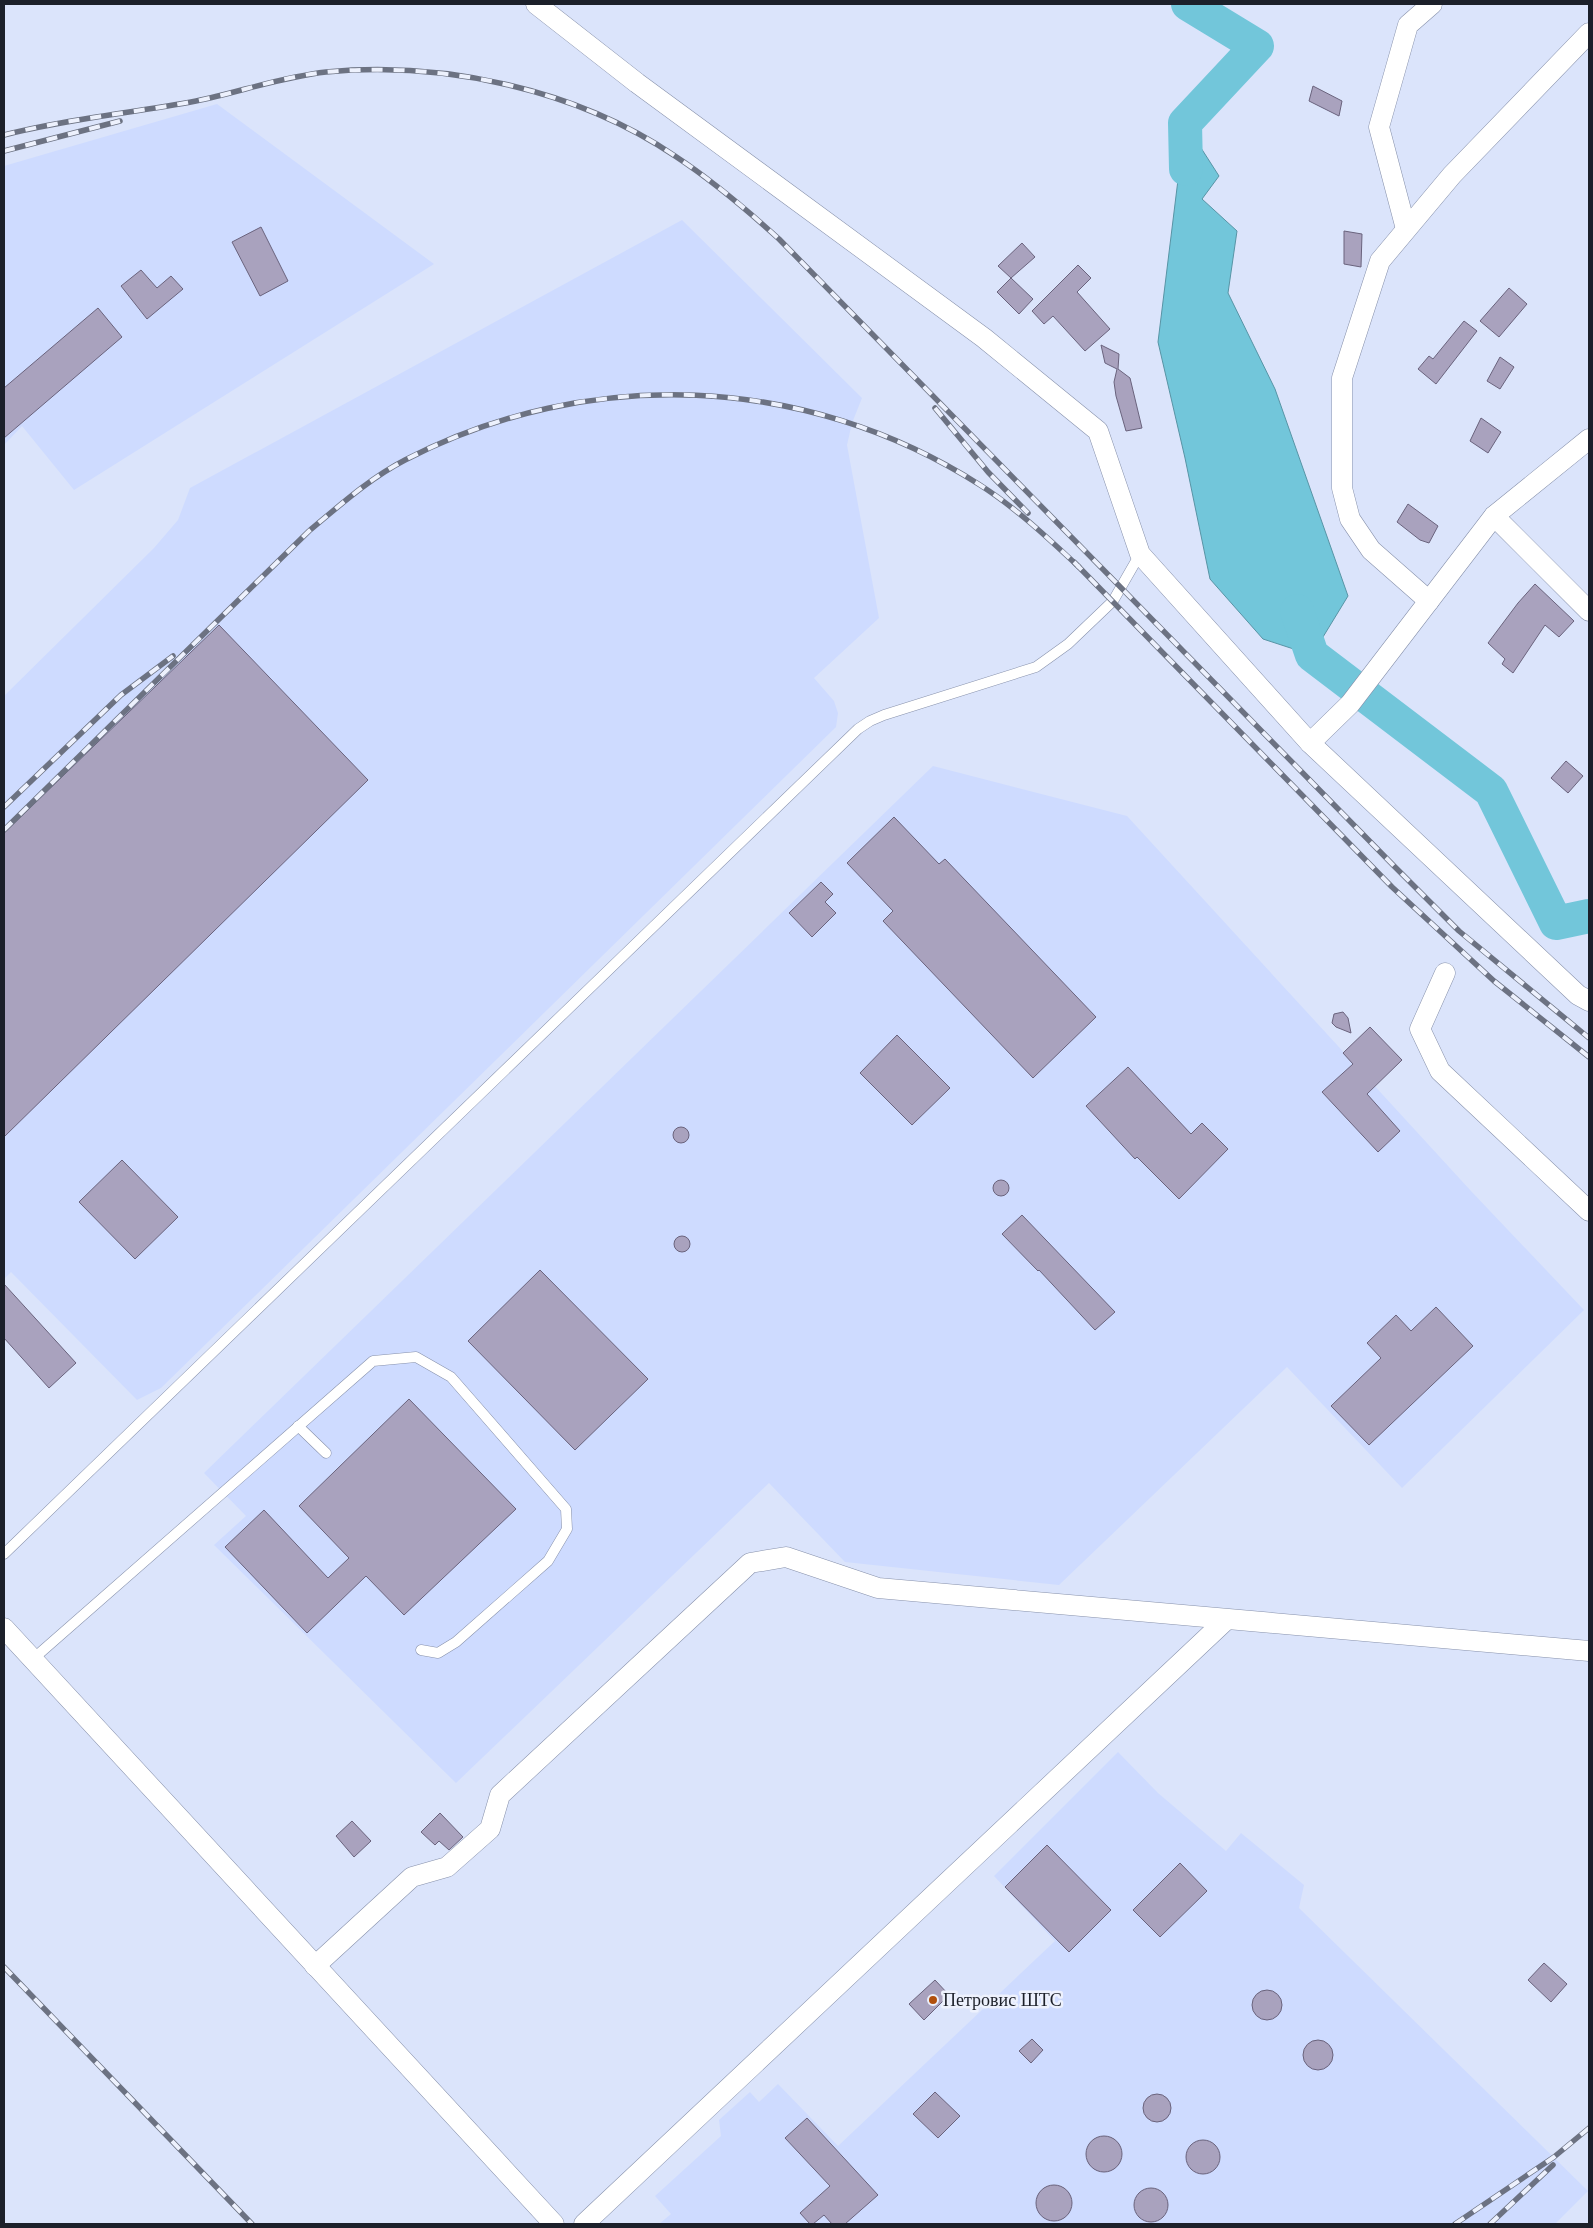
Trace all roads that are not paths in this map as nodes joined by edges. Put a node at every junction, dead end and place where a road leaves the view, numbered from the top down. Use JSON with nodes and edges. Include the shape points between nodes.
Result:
{"nodes":[{"id":1,"x":536,"y":4,"type":"edge"},
{"id":2,"x":1432,"y":4,"type":"edge"},
{"id":3,"x":1589,"y":33,"type":"edge"},
{"id":4,"x":1406,"y":229,"type":"junction"},
{"id":5,"x":1589,"y":438,"type":"edge"},
{"id":6,"x":1494,"y":516,"type":"junction"},
{"id":7,"x":1140,"y":554,"type":"junction"},
{"id":8,"x":1429,"y":601,"type":"junction"},
{"id":9,"x":1589,"y":612,"type":"edge"},
{"id":10,"x":1310,"y":743,"type":"junction"},
{"id":11,"x":1445,"y":973,"type":"dead end"},
{"id":12,"x":1589,"y":1001,"type":"edge"},
{"id":13,"x":1589,"y":1211,"type":"edge"},
{"id":14,"x":298,"y":1426,"type":"junction"},
{"id":15,"x":326,"y":1454,"type":"dead end"},
{"id":16,"x":4,"y":1554,"type":"edge"},
{"id":17,"x":1226,"y":1620,"type":"junction"},
{"id":18,"x":4,"y":1628,"type":"edge"},
{"id":19,"x":421,"y":1650,"type":"dead end"},
{"id":20,"x":1589,"y":1651,"type":"edge"},
{"id":21,"x":33,"y":1659,"type":"junction"},
{"id":22,"x":315,"y":1966,"type":"junction"},
{"id":23,"x":554,"y":2224,"type":"edge"},
{"id":24,"x":584,"y":2224,"type":"edge"}],
"edges":[{"from":1,"to":7,"type":"street","via":[[636,82],[984,338],[1098,431]]},
{"from":2,"to":4,"type":"street","via":[[1408,25],[1379,127]]},
{"from":3,"to":4,"type":"street","via":[[1452,175]]},
{"from":4,"to":8,"type":"street","via":[[1380,261],[1342,378],[1342,488],[1350,519],[1371,550]]},
{"from":5,"to":6,"type":"street"},
{"from":6,"to":8,"type":"street"},
{"from":6,"to":9,"type":"street"},
{"from":7,"to":10,"type":"street"},
{"from":7,"to":16,"type":"lane","via":[[1113,601],[1068,644],[1036,667],[884,715],[858,729]]},
{"from":8,"to":10,"type":"street","via":[[1350,704]]},
{"from":10,"to":12,"type":"street","via":[[1578,995]]},
{"from":11,"to":13,"type":"street","via":[[1420,1029],[1440,1071]]},
{"from":14,"to":15,"type":"lane"},
{"from":14,"to":19,"type":"lane","via":[[373,1361],[416,1358],[451,1377],[566,1509],[567,1529],[548,1561],[456,1642],[438,1653]]},
{"from":14,"to":21,"type":"lane"},
{"from":17,"to":20,"type":"street"},
{"from":17,"to":22,"type":"street","via":[[878,1588],[786,1558],[750,1563],[500,1795],[490,1829],[447,1866],[412,1877]]},
{"from":17,"to":24,"type":"street"},
{"from":18,"to":21,"type":"street"},
{"from":21,"to":22,"type":"street"},
{"from":22,"to":23,"type":"street"}]}
